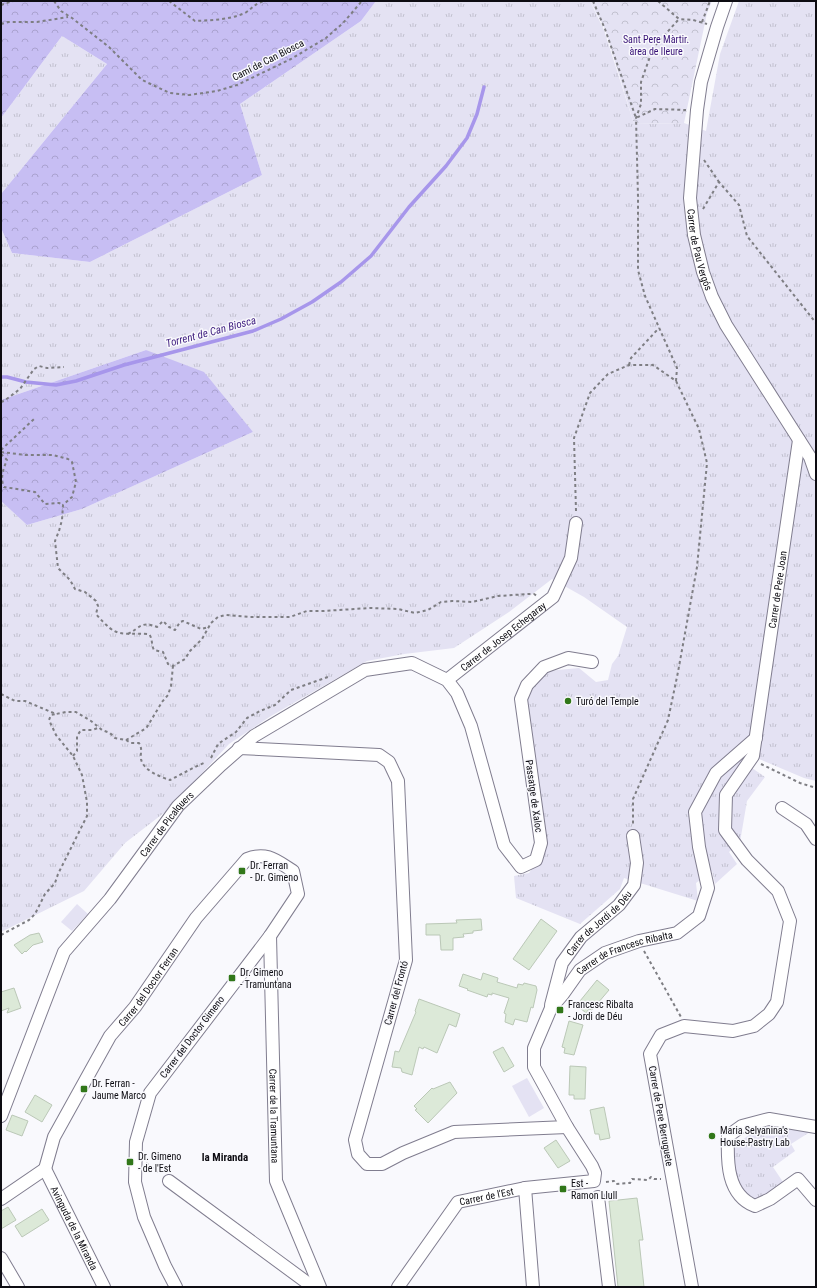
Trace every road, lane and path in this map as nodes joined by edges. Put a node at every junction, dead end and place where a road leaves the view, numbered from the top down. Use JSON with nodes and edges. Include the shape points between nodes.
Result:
{"nodes":[{"id":1,"x":13,"y":1,"type":"edge"},
{"id":2,"x":54,"y":1,"type":"edge"},
{"id":3,"x":170,"y":1,"type":"edge"},
{"id":4,"x":266,"y":1,"type":"edge"},
{"id":5,"x":362,"y":1,"type":"edge"},
{"id":6,"x":592,"y":1,"type":"edge"},
{"id":7,"x":658,"y":1,"type":"edge"},
{"id":8,"x":710,"y":1,"type":"edge"},
{"id":9,"x":726,"y":1,"type":"edge"},
{"id":10,"x":1,"y":5,"type":"edge"},
{"id":11,"x":70,"y":16,"type":"junction"},
{"id":12,"x":679,"y":19,"type":"junction"},
{"id":13,"x":702,"y":22,"type":"junction"},
{"id":14,"x":1,"y":24,"type":"edge"},
{"id":15,"x":717,"y":27,"type":"junction"},
{"id":16,"x":697,"y":110,"type":"junction"},
{"id":17,"x":636,"y":118,"type":"junction"},
{"id":18,"x":694,"y":153,"type":"junction"},
{"id":19,"x":719,"y":182,"type":"junction"},
{"id":20,"x":692,"y":217,"type":"junction"},
{"id":21,"x":816,"y":323,"type":"edge"},
{"id":22,"x":659,"y":328,"type":"junction"},
{"id":23,"x":629,"y":365,"type":"junction"},
{"id":24,"x":64,"y":367,"type":"dead end"},
{"id":25,"x":676,"y":381,"type":"junction"},
{"id":26,"x":1,"y":402,"type":"edge"},
{"id":27,"x":34,"y":419,"type":"dead end"},
{"id":28,"x":799,"y":440,"type":"junction"},
{"id":29,"x":1,"y":452,"type":"edge"},
{"id":30,"x":816,"y":474,"type":"edge"},
{"id":31,"x":63,"y":505,"type":"junction"},
{"id":32,"x":576,"y":523,"type":"joint"},
{"id":33,"x":546,"y":602,"type":"junction"},
{"id":34,"x":209,"y":626,"type":"junction"},
{"id":35,"x":127,"y":634,"type":"junction"},
{"id":36,"x":592,"y":662,"type":"dead end"},
{"id":37,"x":173,"y":666,"type":"junction"},
{"id":38,"x":331,"y":676,"type":"dead end"},
{"id":39,"x":447,"y":680,"type":"junction"},
{"id":40,"x":1,"y":694,"type":"edge"},
{"id":41,"x":56,"y":714,"type":"junction"},
{"id":42,"x":99,"y":728,"type":"junction"},
{"id":43,"x":756,"y":738,"type":"junction"},
{"id":44,"x":126,"y":740,"type":"junction"},
{"id":45,"x":239,"y":748,"type":"junction"},
{"id":46,"x":73,"y":756,"type":"junction"},
{"id":47,"x":751,"y":759,"type":"junction"},
{"id":48,"x":816,"y":788,"type":"edge"},
{"id":49,"x":782,"y":808,"type":"dead end"},
{"id":50,"x":633,"y":836,"type":"joint"},
{"id":51,"x":816,"y":839,"type":"edge"},
{"id":52,"x":293,"y":870,"type":"joint"},
{"id":53,"x":1,"y":935,"type":"edge"},
{"id":54,"x":270,"y":936,"type":"junction"},
{"id":55,"x":639,"y":941,"type":"junction"},
{"id":56,"x":551,"y":1008,"type":"junction"},
{"id":57,"x":686,"y":1026,"type":"junction"},
{"id":58,"x":1,"y":1116,"type":"edge"},
{"id":59,"x":567,"y":1127,"type":"junction"},
{"id":60,"x":816,"y":1127,"type":"edge"},
{"id":61,"x":135,"y":1158,"type":"junction"},
{"id":62,"x":45,"y":1169,"type":"junction"},
{"id":63,"x":661,"y":1176,"type":"dead end"},
{"id":64,"x":169,"y":1182,"type":"joint"},
{"id":65,"x":597,"y":1182,"type":"junction"},
{"id":66,"x":525,"y":1188,"type":"junction"},
{"id":67,"x":598,"y":1196,"type":"dead end"},
{"id":68,"x":1,"y":1199,"type":"edge"},
{"id":69,"x":816,"y":1200,"type":"edge"},
{"id":70,"x":1,"y":1258,"type":"edge"},
{"id":71,"x":18,"y":1287,"type":"edge"},
{"id":72,"x":104,"y":1287,"type":"edge"},
{"id":73,"x":176,"y":1287,"type":"edge"},
{"id":74,"x":312,"y":1287,"type":"edge"},
{"id":75,"x":320,"y":1287,"type":"edge"},
{"id":76,"x":398,"y":1287,"type":"edge"},
{"id":77,"x":532,"y":1287,"type":"edge"},
{"id":78,"x":609,"y":1287,"type":"edge"},
{"id":79,"x":692,"y":1287,"type":"edge"}],
"edges":[{"from":1,"to":10,"type":"path"},
{"from":2,"to":11,"type":"path","name":"Camí de Can Biosca","via":[[61,11]]},
{"from":3,"to":4,"type":"path","via":[[195,21],[229,18]]},
{"from":5,"to":11,"type":"path","name":"Camí de Can Biosca","via":[[326,38],[291,59],[237,85],[217,92],[190,95],[170,93],[142,80],[108,47]]},
{"from":6,"to":17,"type":"path","via":[[605,28]]},
{"from":7,"to":12,"type":"path"},
{"from":8,"to":13,"type":"path"},
{"from":9,"to":15,"type":"street","name":"Carrer de Pau Vergós"},
{"from":11,"to":14,"type":"path","via":[[37,22]]},
{"from":12,"to":13,"type":"path"},
{"from":12,"to":17,"type":"path","via":[[653,48],[641,82],[641,104]]},
{"from":13,"to":15,"type":"path"},
{"from":15,"to":16,"type":"street","name":"Carrer de Pau Vergós","via":[[701,82]]},
{"from":16,"to":17,"type":"path","via":[[655,109]]},
{"from":16,"to":18,"type":"street","name":"Carrer de Pau Vergós"},
{"from":17,"to":22,"type":"path","via":[[638,270],[645,296]]},
{"from":18,"to":19,"type":"path","via":[[700,154]]},
{"from":18,"to":20,"type":"street","name":"Carrer de Pau Vergós","via":[[690,198]]},
{"from":19,"to":20,"type":"path","via":[[702,211]]},
{"from":19,"to":21,"type":"path","via":[[739,205],[746,236]]},
{"from":20,"to":28,"type":"street","name":"Carrer de Pau Vergós","via":[[703,272],[712,297],[726,325]]},
{"from":22,"to":23,"type":"path","via":[[631,358]]},
{"from":22,"to":25,"type":"path","via":[[677,368]]},
{"from":23,"to":25,"type":"path","via":[[653,366]]},
{"from":23,"to":32,"type":"path","via":[[608,374],[590,394],[574,438]]},
{"from":24,"to":26,"type":"path","via":[[39,366],[20,389]]},
{"from":25,"to":50,"type":"path","via":[[699,429],[707,463],[697,567],[678,672],[668,720],[633,799]]},
{"from":27,"to":29,"type":"path"},
{"from":28,"to":30,"type":"street","name":"Carrer de Pau Vergós","via":[[810,457]]},
{"from":28,"to":43,"type":"street","name":"Carrer de Pere Joan"},
{"from":29,"to":31,"type":"path","via":[[7,460],[2,476],[4,487],[35,492],[45,504]]},
{"from":29,"to":31,"type":"path","via":[[53,456],[72,462],[76,482],[72,497]]},
{"from":31,"to":35,"type":"path","via":[[54,541],[58,568],[75,589],[85,592],[96,601],[96,614],[104,623],[113,631]]},
{"from":32,"to":33,"type":"street","name":"Carrer de Josep Echegaray","via":[[571,558],[553,597]]},
{"from":33,"to":34,"type":"path","via":[[534,594],[498,596],[472,602],[441,602],[428,610],[415,613],[398,609],[370,608],[307,611],[290,617],[226,615],[218,617]]},
{"from":33,"to":39,"type":"street","name":"Carrer de Josep Echegaray"},
{"from":34,"to":35,"type":"path","via":[[201,629],[180,622],[175,630],[163,621],[157,627],[146,623]]},
{"from":34,"to":37,"type":"path","via":[[185,659]]},
{"from":35,"to":37,"type":"path","via":[[149,634],[154,650],[163,652],[168,664]]},
{"from":36,"to":39,"type":"street","name":"Passatge de Xaloc","via":[[568,658],[544,668],[527,685],[521,699],[541,844],[536,860],[521,867],[504,845],[471,726],[457,693]]},
{"from":37,"to":44,"type":"path","via":[[168,695],[144,730]]},
{"from":38,"to":44,"type":"path","via":[[291,690],[274,705],[246,718],[236,732],[218,744],[211,759],[170,780],[149,770],[141,760],[142,748],[139,743]]},
{"from":39,"to":45,"type":"street","name":"Carrer de Picalquers","via":[[412,663],[365,670],[254,736]]},
{"from":40,"to":41,"type":"path","via":[[15,702],[25,701]]},
{"from":41,"to":42,"type":"path","via":[[76,712]]},
{"from":41,"to":46,"type":"path","via":[[51,715],[49,720]]},
{"from":42,"to":44,"type":"path","via":[[115,738]]},
{"from":42,"to":46,"type":"path","via":[[81,730],[77,736],[77,751]]},
{"from":43,"to":47,"type":"street","name":"Carrer de Pere Berruguete"},
{"from":43,"to":55,"type":"street","name":"Carrer de Francesc Ribalta","via":[[716,773],[695,812],[708,888],[699,916],[677,933]]},
{"from":45,"to":58,"type":"street","name":"Carrer de Picalquers","via":[[178,806],[110,899],[64,952]]},
{"from":45,"to":59,"type":"street","name":"Carrer del Frontó","via":[[379,755],[389,762],[398,781],[406,960],[355,1140],[358,1154],[367,1164],[382,1164],[454,1132]]},
{"from":46,"to":53,"type":"path","via":[[84,782],[86,816],[55,883],[45,894],[35,914]]},
{"from":47,"to":48,"type":"path","via":[[800,784]]},
{"from":47,"to":57,"type":"street","name":"Carrer de Pere Berruguete","via":[[726,795],[725,830],[747,860],[778,891],[790,921],[777,1002],[769,1014],[754,1026],[733,1031]]},
{"from":49,"to":51,"type":"street","via":[[806,824]]},
{"from":50,"to":56,"type":"street","name":"Carrer de Jordi de Déu","via":[[637,863],[634,885],[619,905],[581,937],[562,963]]},
{"from":52,"to":54,"type":"street","name":"Carrer del Doctor Gimeno","via":[[298,894]]},
{"from":52,"to":62,"type":"street","name":"Carrer del Doctor Ferran","via":[[271,857],[247,859],[196,918],[135,1007],[110,1036],[54,1137]]},
{"from":54,"to":61,"type":"street","name":"Carrer del Doctor Gimeno","via":[[150,1093],[136,1142]]},
{"from":54,"to":75,"type":"street","name":"Carrer de la Tramuntana","via":[[276,1182]]},
{"from":55,"to":56,"type":"street","name":"Carrer de Francesc Ribalta","via":[[605,953],[580,970]]},
{"from":55,"to":57,"type":"path"},
{"from":56,"to":59,"type":"street","name":"Carrer de Francesc Ribalta","via":[[534,1048],[534,1067]]},
{"from":57,"to":79,"type":"street","name":"Carrer de Pere Berruguete","via":[[661,1035],[650,1054]]},
{"from":59,"to":65,"type":"street","name":"Carrer de Francesc Ribalta","via":[[592,1166]]},
{"from":60,"to":69,"type":"street","via":[[769,1119],[742,1126],[728,1136],[727,1158],[730,1179],[747,1203],[755,1206],[770,1200],[798,1179]]},
{"from":61,"to":64,"type":"path"},
{"from":61,"to":73,"type":"street","name":"Carrer del Doctor Gimeno","via":[[135,1182],[144,1217]]},
{"from":62,"to":68,"type":"street"},
{"from":62,"to":72,"type":"street","name":"Avinguda de la Miranda"},
{"from":63,"to":65,"type":"path","via":[[661,1179],[654,1180],[651,1177],[648,1180],[632,1179],[630,1183]]},
{"from":64,"to":74,"type":"street"},
{"from":65,"to":66,"type":"street","name":"Carrer de l'Est"},
{"from":66,"to":76,"type":"street","name":"Carrer de l'Est","via":[[458,1202]]},
{"from":66,"to":77,"type":"street"},
{"from":67,"to":78,"type":"street"},
{"from":70,"to":71,"type":"street"}]}
